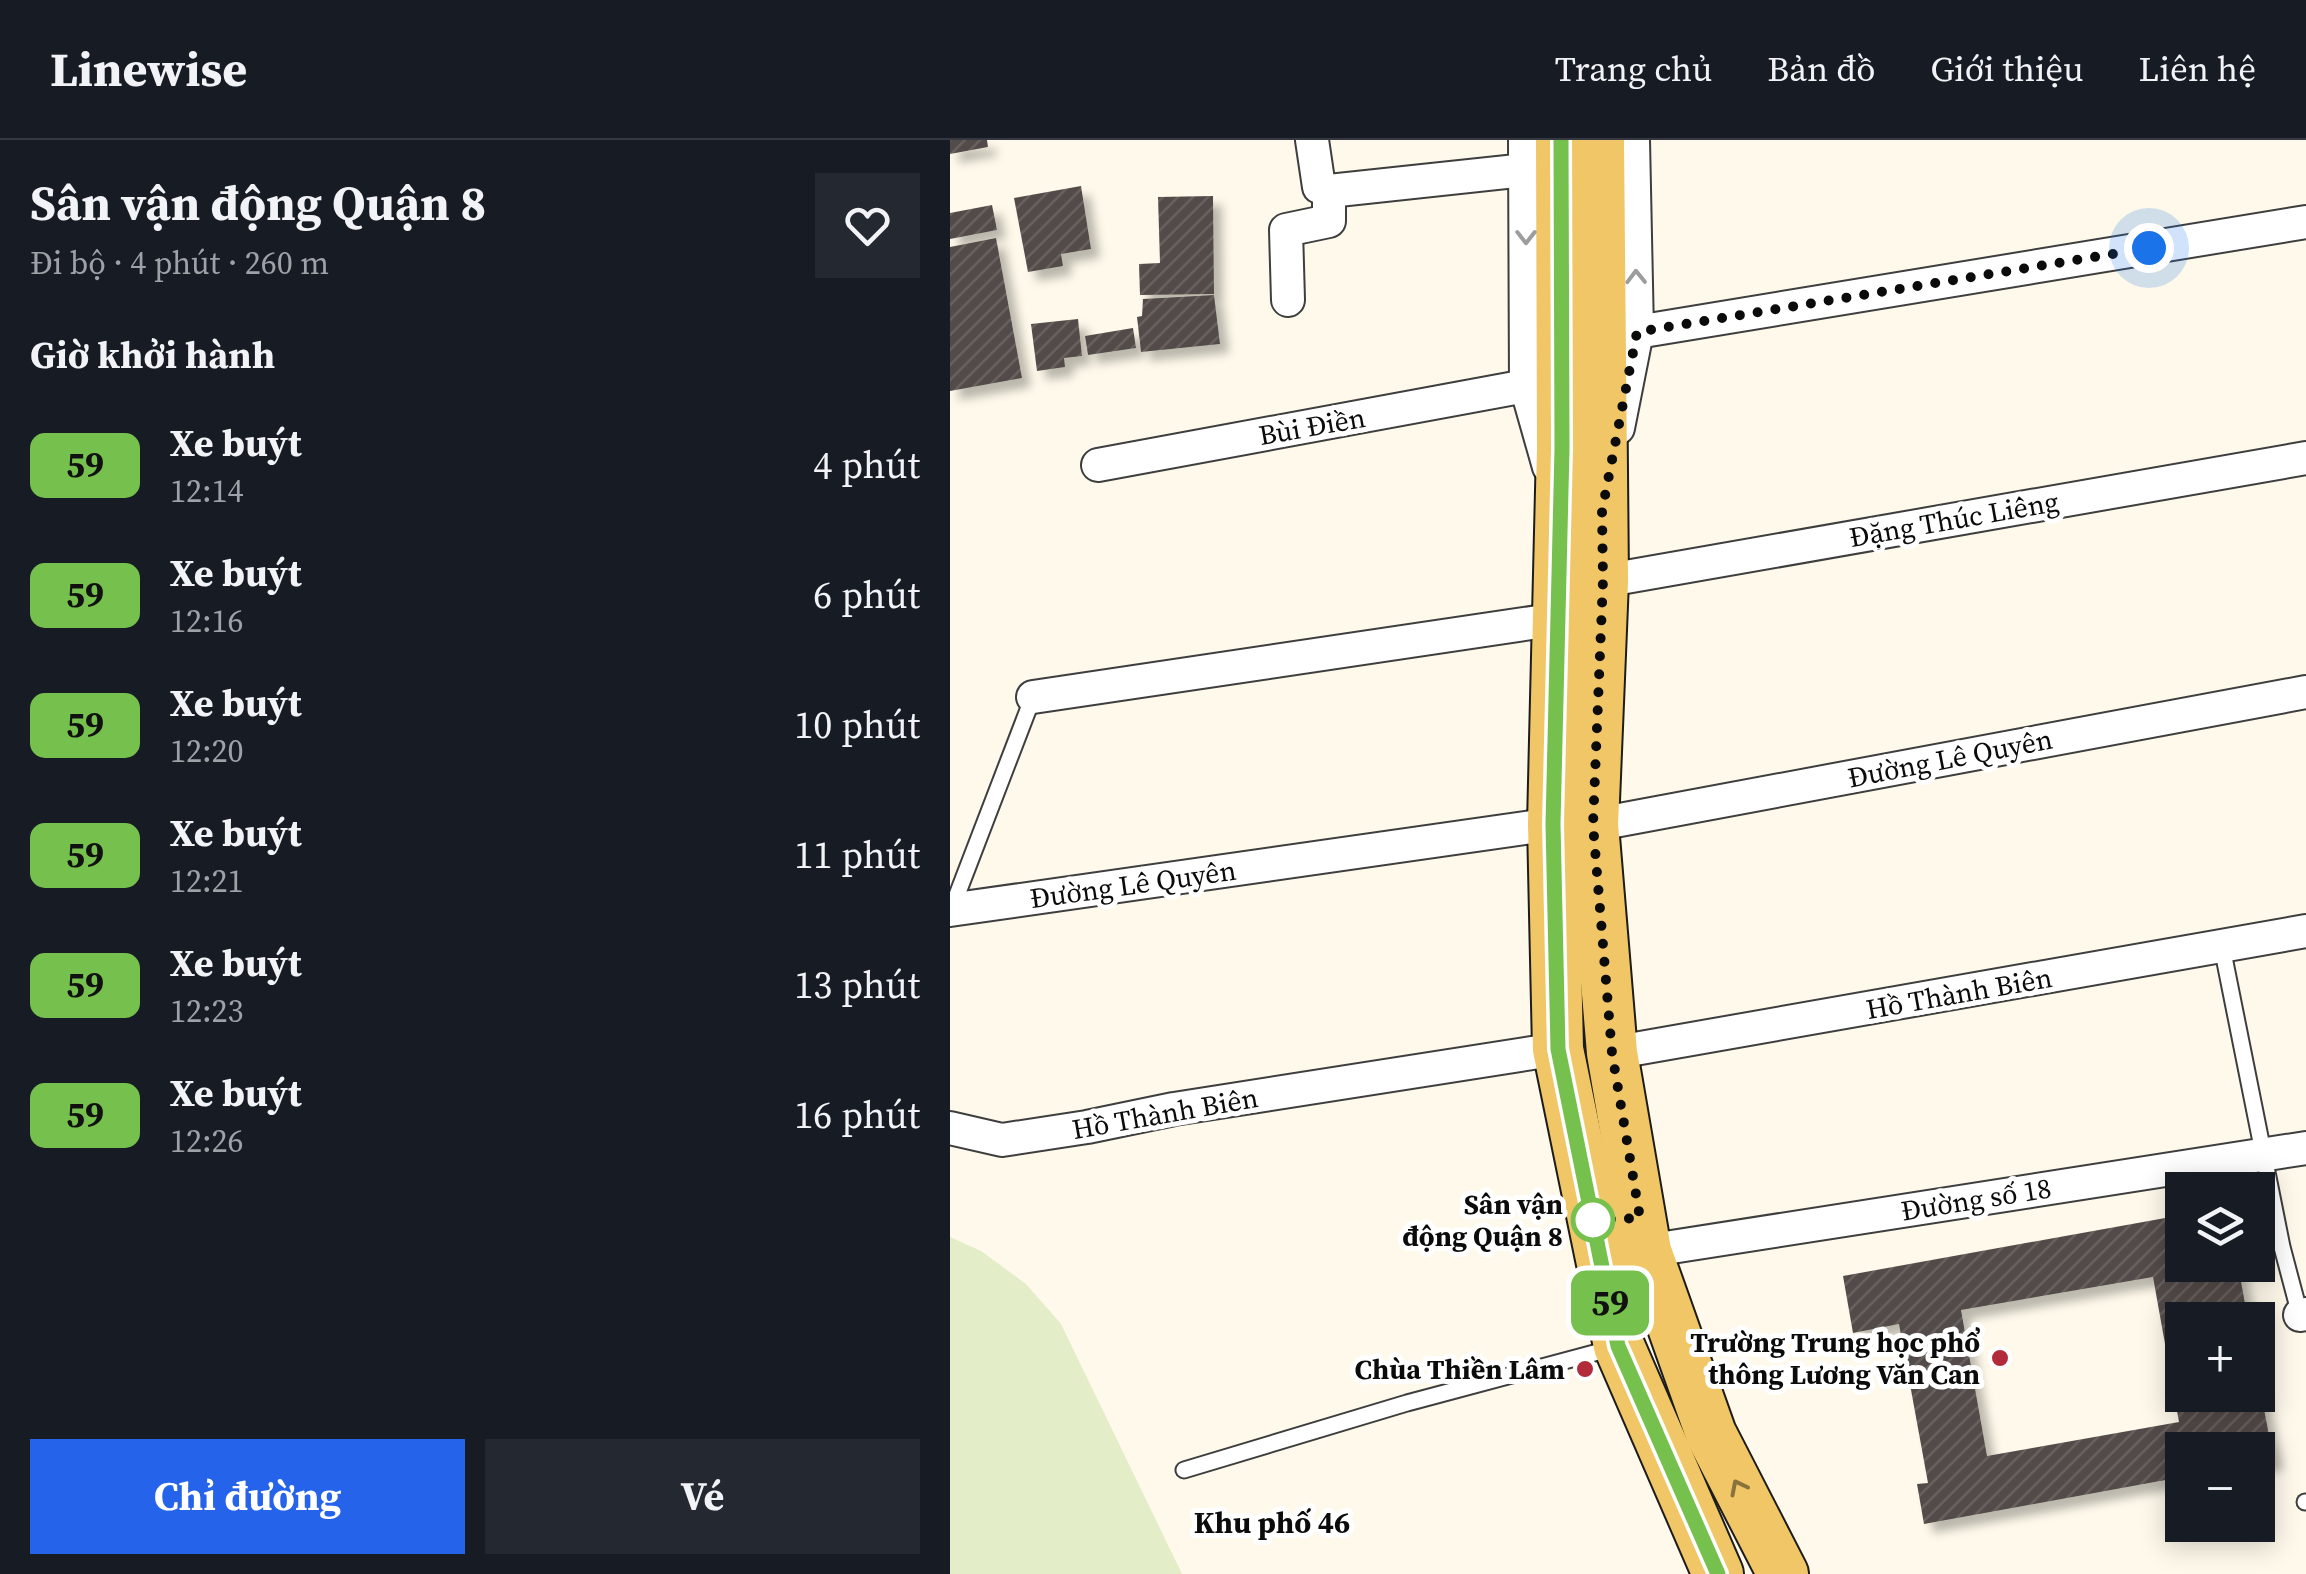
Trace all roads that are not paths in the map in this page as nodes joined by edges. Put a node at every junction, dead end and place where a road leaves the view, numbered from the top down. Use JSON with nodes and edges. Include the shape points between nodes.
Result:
{"nodes":[{"id":1,"x":1312,"y":140,"type":"edge"},
{"id":2,"x":1599,"y":140,"type":"edge"},
{"id":3,"x":1634,"y":140,"type":"edge"},
{"id":4,"x":1537,"y":150,"type":"edge"},
{"id":5,"x":1330,"y":191,"type":"junction"},
{"id":6,"x":2306,"y":222,"type":"edge"},
{"id":7,"x":1288,"y":300,"type":"dead end"},
{"id":8,"x":1637,"y":332,"type":"junction"},
{"id":9,"x":1526,"y":386,"type":"junction"},
{"id":10,"x":1582,"y":448,"type":"junction"},
{"id":11,"x":2306,"y":458,"type":"edge"},
{"id":12,"x":1098,"y":465,"type":"dead end"},
{"id":13,"x":1582,"y":508,"type":"junction"},
{"id":14,"x":1603,"y":580,"type":"junction"},
{"id":15,"x":1558,"y":619,"type":"junction"},
{"id":16,"x":2306,"y":692,"type":"edge"},
{"id":17,"x":1033,"y":698,"type":"joint"},
{"id":18,"x":1573,"y":824,"type":"junction"},
{"id":19,"x":951,"y":910,"type":"edge"},
{"id":20,"x":2306,"y":931,"type":"edge"},
{"id":21,"x":2222,"y":946,"type":"junction"},
{"id":22,"x":1558,"y":1049,"type":"junction"},
{"id":23,"x":1612,"y":1053,"type":"junction"},
{"id":24,"x":950,"y":1128,"type":"edge"},
{"id":25,"x":2306,"y":1148,"type":"edge"},
{"id":26,"x":2263,"y":1154,"type":"junction"},
{"id":27,"x":1646,"y":1251,"type":"junction"},
{"id":28,"x":2303,"y":1315,"type":"edge"},
{"id":29,"x":1618,"y":1346,"type":"junction"},
{"id":30,"x":1184,"y":1470,"type":"dead end"},
{"id":31,"x":1718,"y":1574,"type":"edge"},
{"id":32,"x":1783,"y":1574,"type":"edge"}],
"edges":[{"from":1,"to":5,"type":"street","via":[[1319,187]]},
{"from":2,"to":10,"type":"main road"},
{"from":8,"to":3,"type":"street","one_way":true},
{"from":4,"to":5,"type":"street"},
{"from":4,"to":9,"type":"street","one_way":true},
{"from":4,"to":10,"type":"main road"},
{"from":5,"to":7,"type":"street","via":[[1329,221],[1286,230]]},
{"from":6,"to":8,"type":"street"},
{"from":8,"to":13,"type":"street"},
{"from":9,"to":12,"type":"street","name":"Bùi Điền"},
{"from":9,"to":13,"type":"street"},
{"from":10,"to":13,"type":"main road"},
{"from":11,"to":14,"type":"street","name":"Đặng Thúc Liêng"},
{"from":13,"to":14,"type":"main road"},
{"from":13,"to":15,"type":"main road"},
{"from":14,"to":18,"type":"main road"},
{"from":15,"to":17,"type":"street"},
{"from":15,"to":18,"type":"main road"},
{"from":16,"to":18,"type":"street","name":"Đường Lê Quyên"},
{"from":17,"to":19,"type":"lane"},
{"from":18,"to":19,"type":"street","name":"Đường Lê Quyên"},
{"from":18,"to":22,"type":"main road"},
{"from":18,"to":23,"type":"main road"},
{"from":20,"to":21,"type":"street","name":"Hồ Thành Biên"},
{"from":21,"to":23,"type":"street","name":"Hồ Thành Biên"},
{"from":21,"to":26,"type":"lane"},
{"from":22,"to":24,"type":"street","name":"Hồ Thành Biên","via":[[1002,1140]]},
{"from":22,"to":29,"type":"main road"},
{"from":23,"to":27,"type":"main road"},
{"from":25,"to":26,"type":"street","name":"Đường số 18"},
{"from":26,"to":27,"type":"street","name":"Đường số 18"},
{"from":26,"to":28,"type":"lane"},
{"from":32,"to":27,"type":"main road","one_way":true,"via":[[1711,1434]]},
{"from":29,"to":30,"type":"lane"},
{"from":29,"to":31,"type":"main road"}]}
